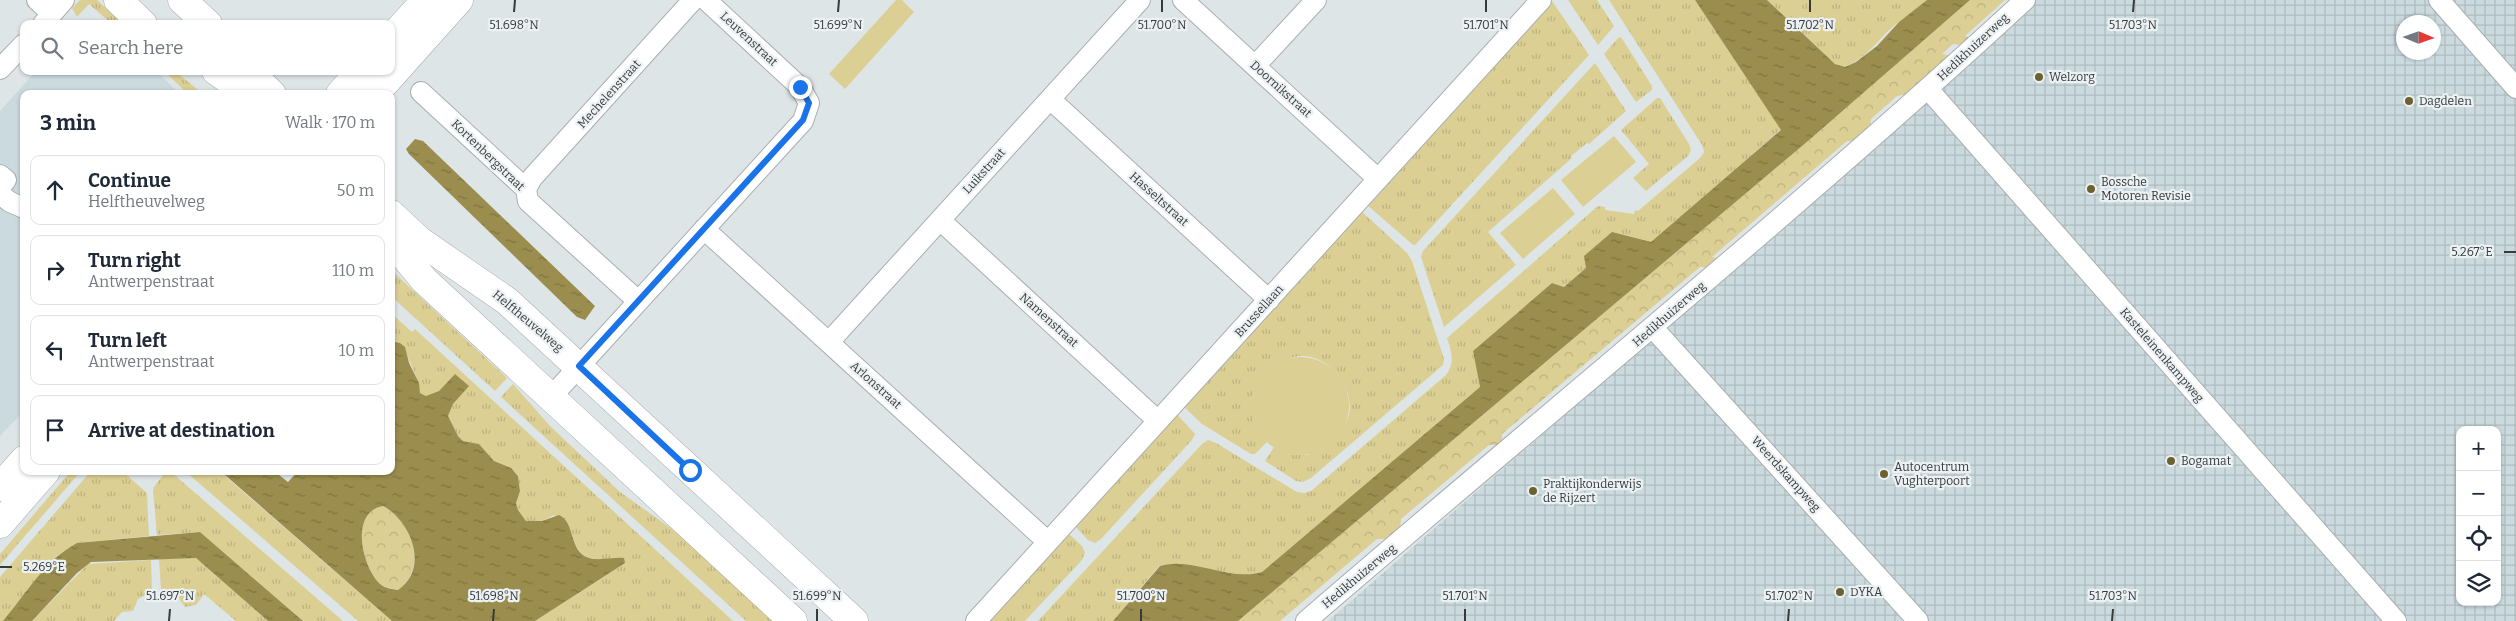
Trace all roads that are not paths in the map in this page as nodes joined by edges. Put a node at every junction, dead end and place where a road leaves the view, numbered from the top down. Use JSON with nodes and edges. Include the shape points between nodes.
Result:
{"nodes":[{"id":1,"x":37,"y":0,"type":"edge"},
{"id":2,"x":118,"y":0,"type":"edge"},
{"id":3,"x":182,"y":0,"type":"edge"},
{"id":4,"x":426,"y":0,"type":"edge"},
{"id":5,"x":459,"y":0,"type":"edge"},
{"id":6,"x":693,"y":0,"type":"edge"},
{"id":7,"x":706,"y":0,"type":"edge"},
{"id":8,"x":1140,"y":0,"type":"edge"},
{"id":9,"x":1183,"y":0,"type":"edge"},
{"id":10,"x":1316,"y":0,"type":"edge"},
{"id":11,"x":1541,"y":0,"type":"edge"},
{"id":12,"x":2025,"y":0,"type":"edge"},
{"id":13,"x":2439,"y":0,"type":"edge"},
{"id":14,"x":53,"y":12,"type":"edge"},
{"id":15,"x":139,"y":20,"type":"edge"},
{"id":16,"x":204,"y":20,"type":"edge"},
{"id":17,"x":395,"y":34,"type":"edge"},
{"id":18,"x":20,"y":48,"type":"edge"},
{"id":19,"x":1255,"y":66,"type":"junction"},
{"id":20,"x":0,"y":69,"type":"edge"},
{"id":21,"x":395,"y":72,"type":"edge"},
{"id":22,"x":222,"y":75,"type":"edge"},
{"id":23,"x":252,"y":75,"type":"edge"},
{"id":24,"x":357,"y":75,"type":"edge"},
{"id":25,"x":392,"y":75,"type":"edge"},
{"id":26,"x":2516,"y":88,"type":"edge"},
{"id":27,"x":1928,"y":89,"type":"junction"},
{"id":28,"x":239,"y":90,"type":"edge"},
{"id":29,"x":268,"y":90,"type":"edge"},
{"id":30,"x":343,"y":90,"type":"edge"},
{"id":31,"x":379,"y":90,"type":"edge"},
{"id":32,"x":421,"y":92,"type":"dead end"},
{"id":33,"x":1050,"y":99,"type":"junction"},
{"id":34,"x":0,"y":174,"type":"edge"},
{"id":35,"x":1378,"y":179,"type":"junction"},
{"id":36,"x":0,"y":188,"type":"edge"},
{"id":37,"x":526,"y":189,"type":"junction"},
{"id":38,"x":0,"y":194,"type":"edge"},
{"id":39,"x":20,"y":206,"type":"edge"},
{"id":40,"x":395,"y":218,"type":"edge"},
{"id":41,"x":940,"y":220,"type":"junction"},
{"id":42,"x":704,"y":229,"type":"junction"},
{"id":43,"x":395,"y":245,"type":"edge"},
{"id":44,"x":1269,"y":300,"type":"junction"},
{"id":45,"x":638,"y":301,"type":"junction"},
{"id":46,"x":1653,"y":328,"type":"junction"},
{"id":47,"x":829,"y":342,"type":"junction"},
{"id":48,"x":579,"y":366,"type":"junction"},
{"id":49,"x":552,"y":396,"type":"junction"},
{"id":50,"x":1158,"y":421,"type":"junction"},
{"id":51,"x":20,"y":464,"type":"edge"},
{"id":52,"x":43,"y":475,"type":"edge"},
{"id":53,"x":0,"y":487,"type":"edge"},
{"id":54,"x":0,"y":524,"type":"edge"},
{"id":55,"x":1048,"y":542,"type":"junction"},
{"id":56,"x":793,"y":621,"type":"edge"},
{"id":57,"x":854,"y":621,"type":"edge"},
{"id":58,"x":976,"y":621,"type":"edge"},
{"id":59,"x":1306,"y":621,"type":"edge"},
{"id":60,"x":1918,"y":621,"type":"edge"},
{"id":61,"x":2396,"y":621,"type":"edge"}],
"edges":[{"from":1,"to":14,"type":"street"},
{"from":2,"to":15,"type":"main road"},
{"from":3,"to":16,"type":"main road"},
{"from":4,"to":17,"type":"main road"},
{"from":5,"to":21,"type":"main road"},
{"from":6,"to":37,"type":"street","name":"Mechelenstraat","via":[[532,178]]},
{"from":7,"to":42,"type":"street","name":"Leuvenstraat","via":[[800,87],[809,103],[803,120]]},
{"from":8,"to":33,"type":"street","name":"Luikstraat"},
{"from":9,"to":19,"type":"street","name":"Doornikstraat"},
{"from":10,"to":19,"type":"street"},
{"from":11,"to":35,"type":"street","name":"Brussellaan"},
{"from":12,"to":27,"type":"street","name":"Hedikhuizerweg"},
{"from":13,"to":26,"type":"street"},
{"from":18,"to":20,"type":"street"},
{"from":19,"to":35,"type":"street","name":"Doornikstraat"},
{"from":22,"to":28,"type":"main road"},
{"from":23,"to":29,"type":"main road"},
{"from":24,"to":30,"type":"main road"},
{"from":25,"to":31,"type":"main road"},
{"from":27,"to":46,"type":"street","name":"Hedikhuizerweg"},
{"from":27,"to":61,"type":"street","name":"Kasteleinenkampweg"},
{"from":32,"to":37,"type":"street","name":"Kortenbergstraat"},
{"from":33,"to":41,"type":"street","name":"Luikstraat"},
{"from":33,"to":44,"type":"street","name":"Hasseltstraat"},
{"from":34,"to":36,"type":"street","via":[[6,180]]},
{"from":35,"to":44,"type":"street","name":"Brussellaan"},
{"from":37,"to":45,"type":"street","name":"Kortenbergstraat","via":[[528,201]]},
{"from":38,"to":39,"type":"street"},
{"from":40,"to":48,"type":"main road","name":"Helftheuvelweg","via":[[420,241],[507,301]]},
{"from":41,"to":47,"type":"street","name":"Luikstraat"},
{"from":41,"to":50,"type":"street","name":"Namenstraat"},
{"from":42,"to":45,"type":"street"},
{"from":42,"to":47,"type":"street","name":"Arlonstraat"},
{"from":43,"to":49,"type":"main road","via":[[424,280]]},
{"from":44,"to":50,"type":"street","name":"Brussellaan"},
{"from":45,"to":48,"type":"street"},
{"from":46,"to":59,"type":"street","name":"Hedikhuizerweg"},
{"from":46,"to":60,"type":"street","name":"Weerdskampweg"},
{"from":47,"to":55,"type":"street","name":"Arlonstraat"},
{"from":48,"to":49,"type":"street"},
{"from":48,"to":57,"type":"main road","name":"Helftheuvelweg"},
{"from":49,"to":56,"type":"main road"},
{"from":50,"to":55,"type":"street","name":"Brussellaan"},
{"from":51,"to":53,"type":"main road"},
{"from":52,"to":54,"type":"main road"},
{"from":55,"to":58,"type":"street","name":"Brussellaan"}]}
